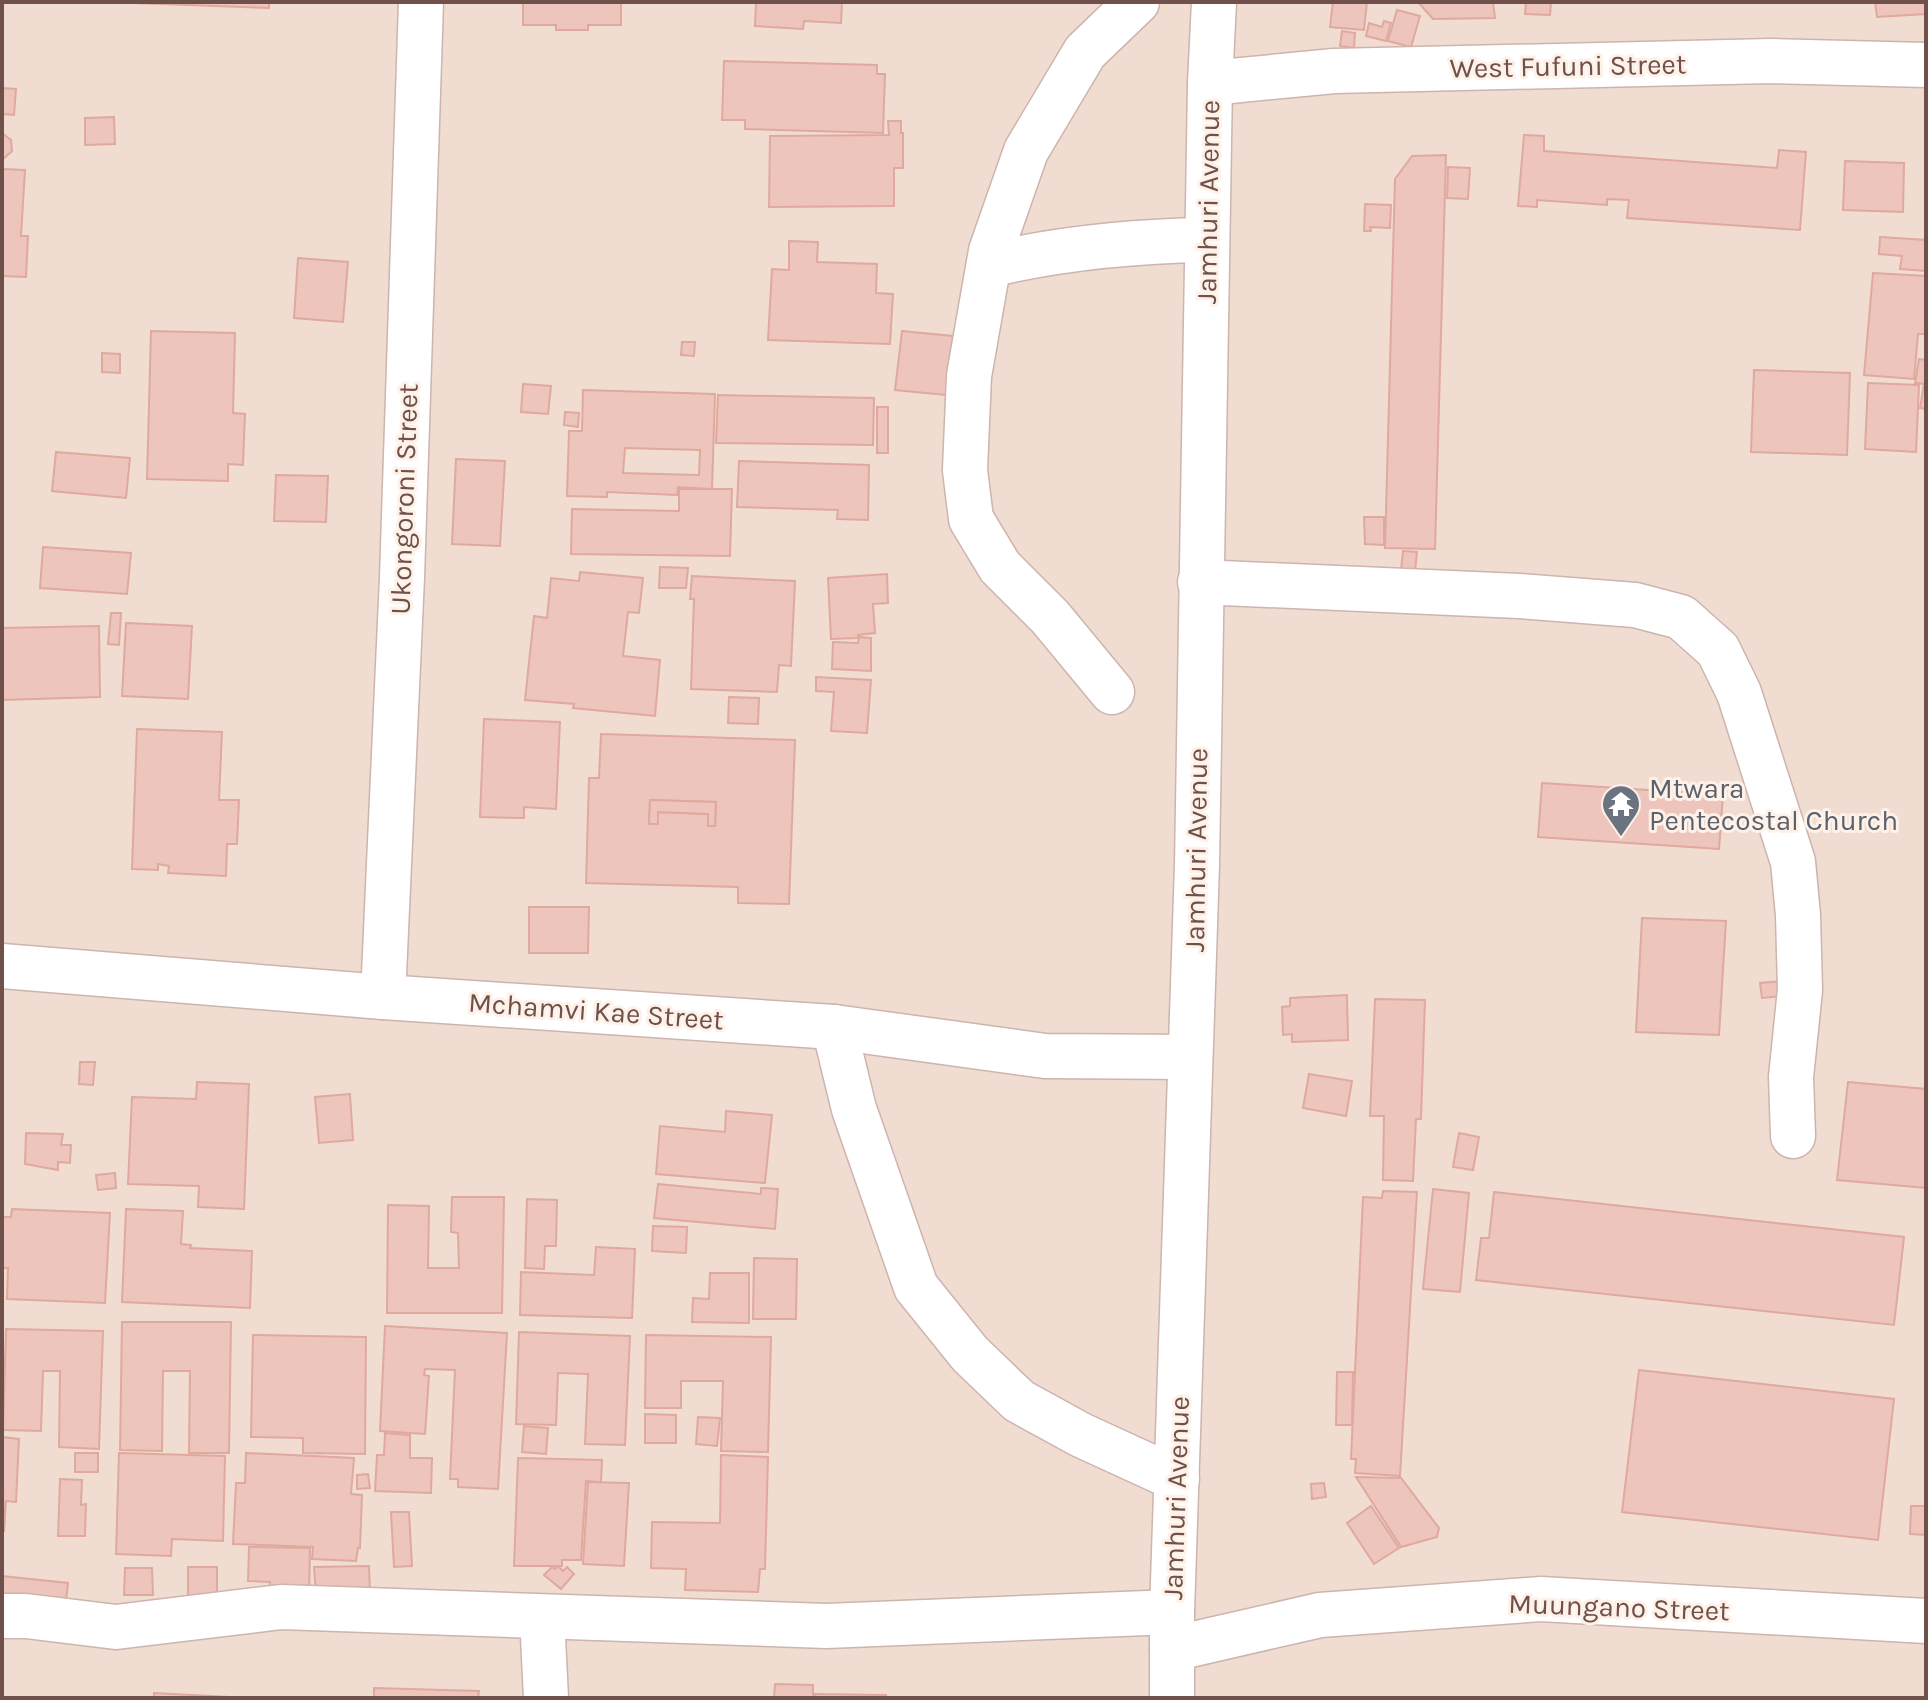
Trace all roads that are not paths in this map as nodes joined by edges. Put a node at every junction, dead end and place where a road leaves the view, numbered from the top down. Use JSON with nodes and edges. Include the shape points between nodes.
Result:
{"nodes":[{"id":1,"x":421,"y":2,"type":"edge"},
{"id":2,"x":1137,"y":2,"type":"edge"},
{"id":3,"x":1214,"y":2,"type":"edge"},
{"id":4,"x":1926,"y":65,"type":"edge"},
{"id":5,"x":1210,"y":83,"type":"junction"},
{"id":6,"x":1207,"y":240,"type":"junction"},
{"id":7,"x":989,"y":265,"type":"junction"},
{"id":8,"x":1200,"y":582,"type":"junction"},
{"id":9,"x":1112,"y":692,"type":"dead end"},
{"id":10,"x":2,"y":966,"type":"edge"},
{"id":11,"x":383,"y":997,"type":"junction"},
{"id":12,"x":834,"y":1027,"type":"junction"},
{"id":13,"x":1190,"y":1057,"type":"junction"},
{"id":14,"x":1793,"y":1136,"type":"dead end"},
{"id":15,"x":1177,"y":1479,"type":"junction"},
{"id":16,"x":2,"y":1616,"type":"edge"},
{"id":17,"x":542,"y":1617,"type":"junction"},
{"id":18,"x":1926,"y":1621,"type":"edge"},
{"id":19,"x":1172,"y":1631,"type":"junction"},
{"id":20,"x":546,"y":1698,"type":"edge"},
{"id":21,"x":1172,"y":1698,"type":"edge"}],
"edges":[{"from":1,"to":11,"type":"street","name":"Ukongoroni Street"},
{"from":2,"to":7,"type":"street","via":[[1085,52],[1026,151]]},
{"from":3,"to":5,"type":"street","name":"Jamhuri Avenue"},
{"from":4,"to":5,"type":"street","name":"West Fufuni Street","via":[[1771,61],[1334,71]]},
{"from":5,"to":6,"type":"street","name":"Jamhuri Avenue"},
{"from":6,"to":7,"type":"street","via":[[1146,241]]},
{"from":6,"to":8,"type":"street","name":"Jamhuri Avenue"},
{"from":7,"to":9,"type":"street","via":[[969,376],[965,470],[971,519],[1000,567]]},
{"from":8,"to":13,"type":"street","name":"Jamhuri Avenue"},
{"from":8,"to":14,"type":"street","via":[[1635,605],[1681,617],[1718,650],[1739,693],[1793,862],[1800,990],[1791,1077]]},
{"from":10,"to":11,"type":"street","name":"Mchamvi Kae Street"},
{"from":11,"to":12,"type":"street","name":"Mchamvi Kae Street"},
{"from":12,"to":13,"type":"street","name":"Mchamvi Kae Street","via":[[1045,1056]]},
{"from":12,"to":15,"type":"street","via":[[854,1109],[916,1287],[970,1354],[1019,1401]]},
{"from":13,"to":15,"type":"street","name":"Jamhuri Avenue"},
{"from":15,"to":19,"type":"street","name":"Jamhuri Avenue"},
{"from":16,"to":17,"type":"street","name":"Muungano Street","via":[[116,1627],[281,1607]]},
{"from":17,"to":19,"type":"street","name":"Muungano Street"},
{"from":17,"to":20,"type":"street"},
{"from":18,"to":19,"type":"street","name":"Muungano Street","via":[[1541,1599]]},
{"from":19,"to":21,"type":"street","name":"Jamhuri Avenue"}]}
